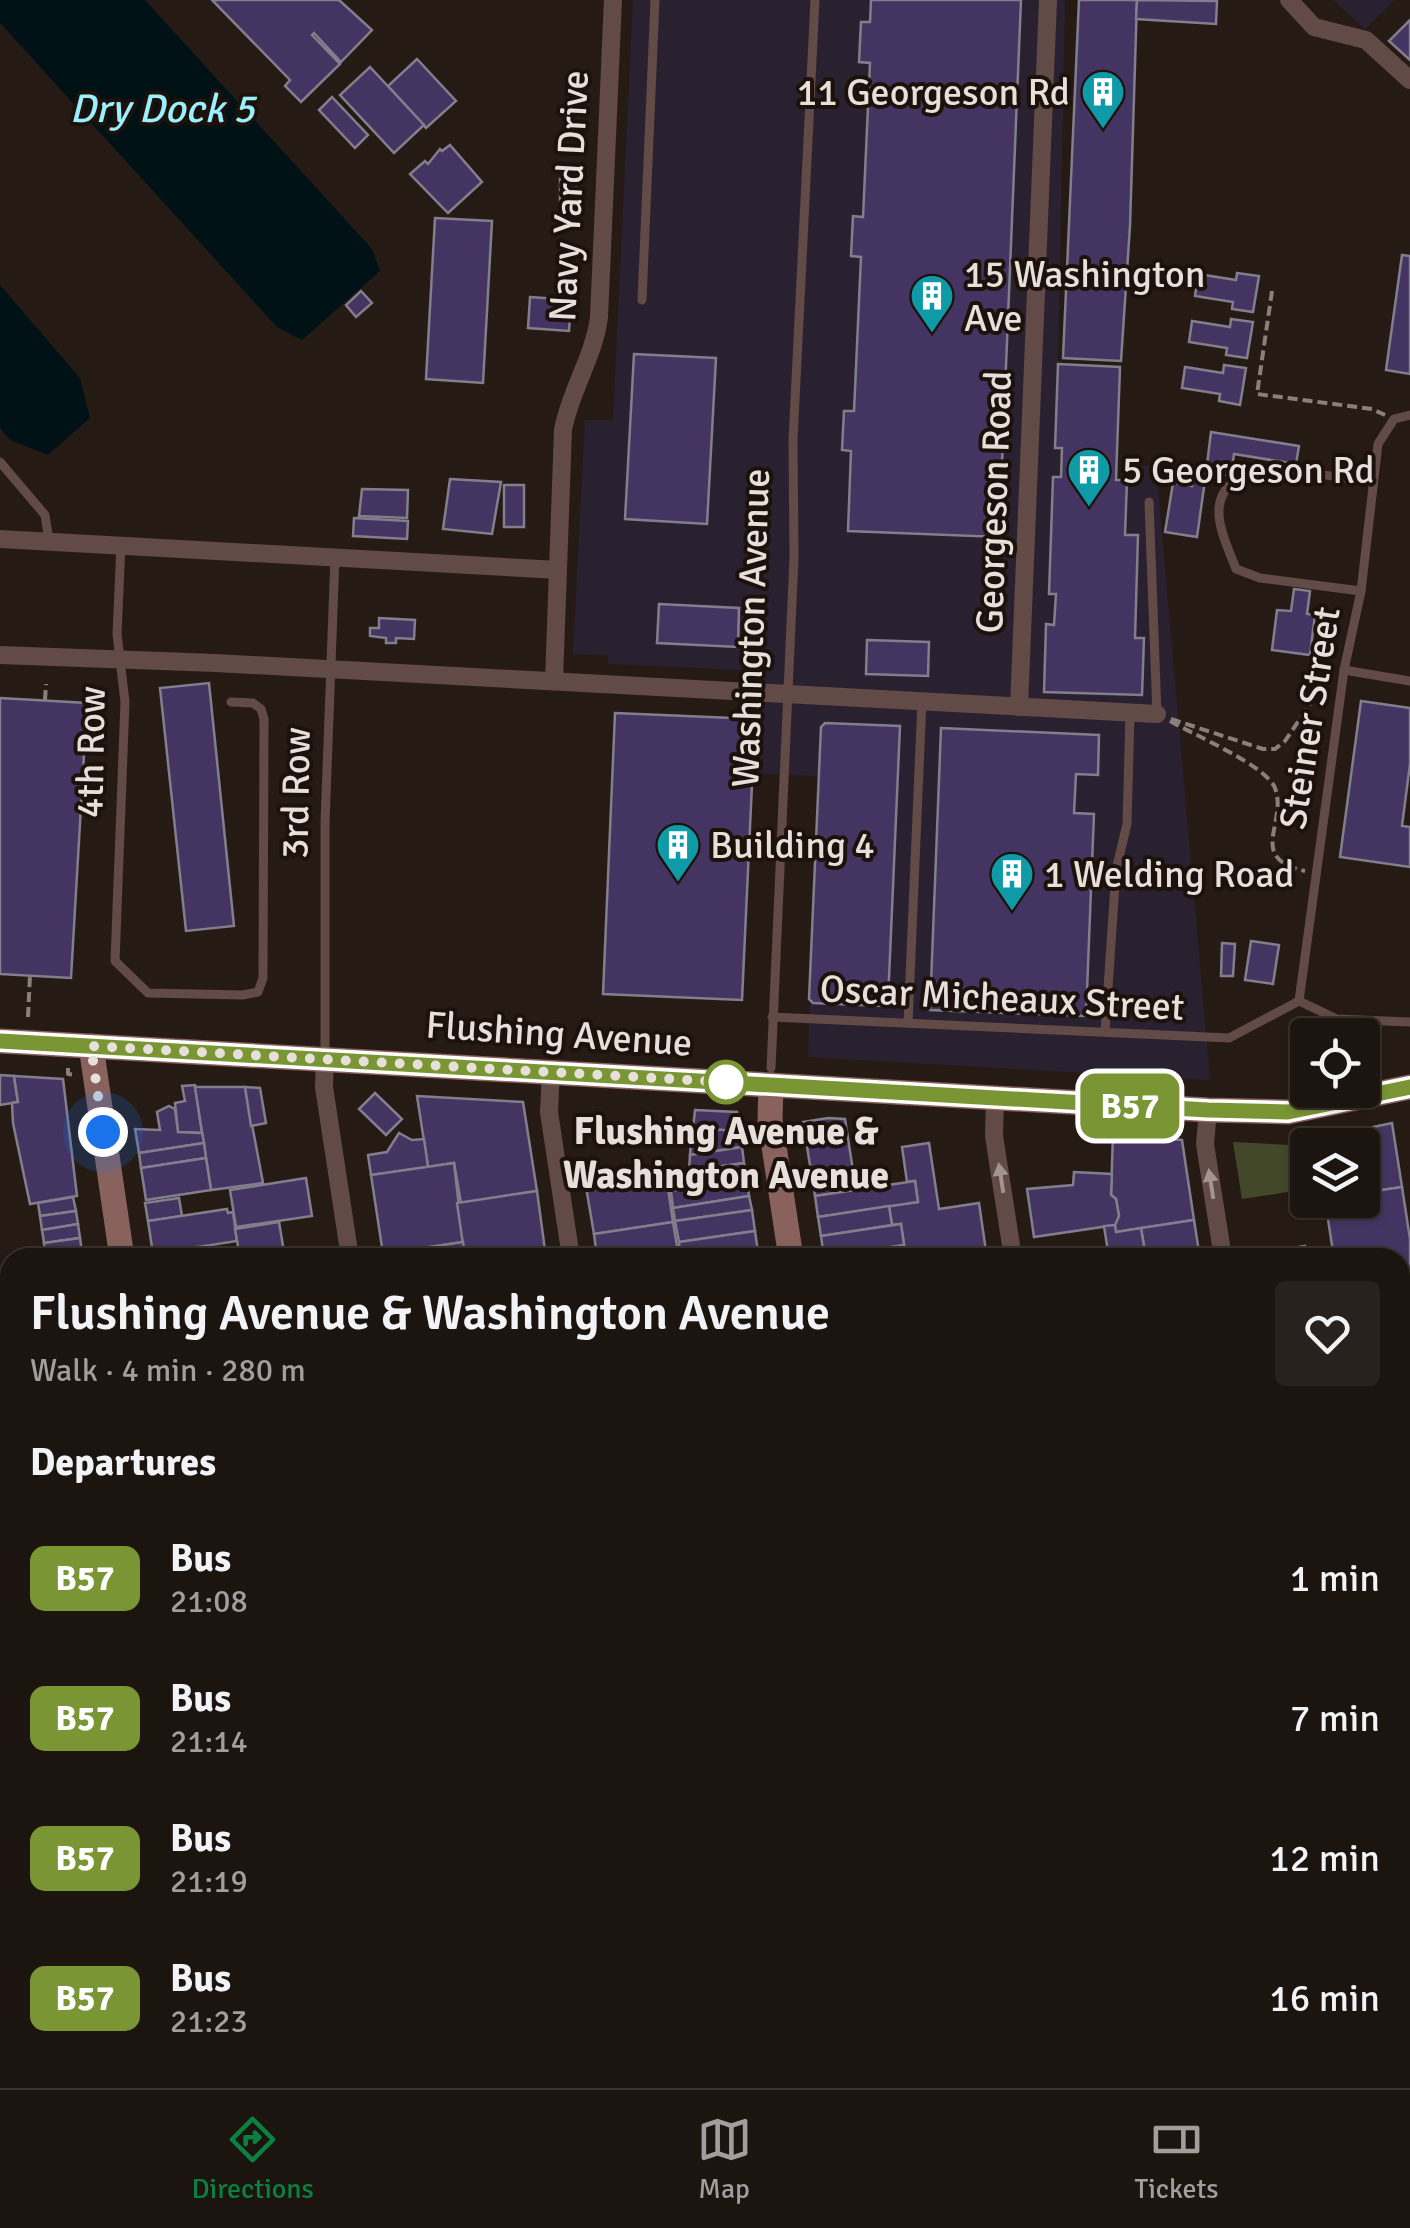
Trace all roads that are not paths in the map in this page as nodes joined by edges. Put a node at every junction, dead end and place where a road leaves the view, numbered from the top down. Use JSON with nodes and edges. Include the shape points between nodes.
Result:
{"nodes":[{"id":1,"x":613,"y":0,"type":"edge"},
{"id":2,"x":656,"y":0,"type":"edge"},
{"id":3,"x":814,"y":0,"type":"edge"},
{"id":4,"x":1048,"y":0,"type":"edge"},
{"id":5,"x":1289,"y":0,"type":"edge"},
{"id":6,"x":1410,"y":80,"type":"edge"},
{"id":7,"x":642,"y":300,"type":"dead end"},
{"id":8,"x":1410,"y":415,"type":"edge"},
{"id":9,"x":0,"y":462,"type":"edge"},
{"id":10,"x":1372,"y":482,"type":"junction"},
{"id":11,"x":1148,"y":502,"type":"dead end"},
{"id":12,"x":0,"y":538,"type":"edge"},
{"id":13,"x":49,"y":541,"type":"junction"},
{"id":14,"x":122,"y":545,"type":"junction"},
{"id":15,"x":335,"y":558,"type":"junction"},
{"id":16,"x":558,"y":570,"type":"junction"},
{"id":17,"x":1361,"y":591,"type":"junction"},
{"id":18,"x":0,"y":656,"type":"edge"},
{"id":19,"x":122,"y":662,"type":"junction"},
{"id":20,"x":329,"y":670,"type":"junction"},
{"id":21,"x":1344,"y":670,"type":"junction"},
{"id":22,"x":1410,"y":681,"type":"edge"},
{"id":23,"x":554,"y":682,"type":"junction"},
{"id":24,"x":788,"y":694,"type":"junction"},
{"id":25,"x":231,"y":702,"type":"dead end"},
{"id":26,"x":922,"y":702,"type":"junction"},
{"id":27,"x":1019,"y":707,"type":"junction"},
{"id":28,"x":1130,"y":712,"type":"junction"},
{"id":29,"x":1156,"y":714,"type":"joint"},
{"id":30,"x":1299,"y":1001,"type":"junction"},
{"id":31,"x":772,"y":1018,"type":"junction"},
{"id":32,"x":1410,"y":1022,"type":"edge"},
{"id":33,"x":908,"y":1023,"type":"junction"},
{"id":34,"x":1104,"y":1032,"type":"junction"},
{"id":35,"x":0,"y":1041,"type":"edge"},
{"id":36,"x":91,"y":1046,"type":"junction"},
{"id":37,"x":325,"y":1058,"type":"junction"},
{"id":38,"x":551,"y":1070,"type":"junction"},
{"id":39,"x":771,"y":1076,"type":"junction"},
{"id":40,"x":1410,"y":1087,"type":"edge"},
{"id":41,"x":995,"y":1098,"type":"junction"},
{"id":42,"x":1208,"y":1110,"type":"junction"},
{"id":43,"x":121,"y":1248,"type":"edge"},
{"id":44,"x":348,"y":1248,"type":"edge"},
{"id":45,"x":569,"y":1248,"type":"edge"},
{"id":46,"x":789,"y":1248,"type":"edge"},
{"id":47,"x":1011,"y":1248,"type":"edge"},
{"id":48,"x":1221,"y":1248,"type":"edge"}],
"edges":[{"from":1,"to":16,"type":"street","name":"Navy Yard Drive","via":[[598,323],[563,430]]},
{"from":2,"to":7,"type":"lane"},
{"from":3,"to":24,"type":"lane","name":"Washington Avenue"},
{"from":4,"to":27,"type":"street","name":"Georgeson Road"},
{"from":5,"to":6,"type":"street","via":[[1314,26],[1366,40]]},
{"from":8,"to":10,"type":"lane","name":"Steiner Street","via":[[1394,419],[1378,444]]},
{"from":9,"to":13,"type":"lane","via":[[45,515]]},
{"from":10,"to":17,"type":"lane","name":"Steiner Street"},
{"from":10,"to":17,"type":"lane","via":[[1264,470],[1243,474],[1219,504],[1236,569]]},
{"from":11,"to":29,"type":"lane"},
{"from":12,"to":13,"type":"street"},
{"from":13,"to":14,"type":"street"},
{"from":14,"to":15,"type":"street"},
{"from":14,"to":19,"type":"lane","name":"4th Row"},
{"from":15,"to":16,"type":"street"},
{"from":15,"to":20,"type":"lane","name":"3rd Row"},
{"from":16,"to":23,"type":"street","name":"Navy Yard Drive"},
{"from":17,"to":21,"type":"lane","name":"Steiner Street"},
{"from":18,"to":19,"type":"street"},
{"from":19,"to":20,"type":"street"},
{"from":19,"to":25,"type":"lane","name":"4th Row","via":[[115,962],[148,993],[243,995],[258,992],[263,978],[264,719],[252,703]]},
{"from":20,"to":23,"type":"street"},
{"from":20,"to":37,"type":"lane","name":"3rd Row"},
{"from":21,"to":22,"type":"lane"},
{"from":21,"to":30,"type":"lane","name":"Steiner Street"},
{"from":23,"to":24,"type":"street"},
{"from":24,"to":26,"type":"street"},
{"from":24,"to":31,"type":"lane","name":"Washington Avenue"},
{"from":26,"to":27,"type":"street"},
{"from":26,"to":33,"type":"lane"},
{"from":27,"to":28,"type":"street"},
{"from":28,"to":29,"type":"street"},
{"from":28,"to":34,"type":"lane","via":[[1127,824],[1116,870]]},
{"from":30,"to":32,"type":"lane","via":[[1337,1020]]},
{"from":30,"to":34,"type":"lane","name":"Oscar Micheaux Street","via":[[1228,1038]]},
{"from":31,"to":33,"type":"lane","name":"Oscar Micheaux Street"},
{"from":31,"to":39,"type":"lane","name":"Washington Avenue"},
{"from":33,"to":34,"type":"lane","name":"Oscar Micheaux Street"},
{"from":35,"to":36,"type":"main road","name":"Flushing Avenue"},
{"from":36,"to":37,"type":"main road","name":"Flushing Avenue"},
{"from":36,"to":43,"type":"main road"},
{"from":37,"to":38,"type":"main road","name":"Flushing Avenue"},
{"from":37,"to":44,"type":"street"},
{"from":38,"to":39,"type":"main road","name":"Flushing Avenue"},
{"from":38,"to":45,"type":"street","via":[[549,1112]]},
{"from":39,"to":41,"type":"main road","name":"Flushing Avenue"},
{"from":39,"to":46,"type":"main road","name":"Washington Avenue","via":[[770,1120]]},
{"from":40,"to":42,"type":"main road","name":"Flushing Avenue","via":[[1288,1112]]},
{"from":41,"to":42,"type":"main road","name":"Flushing Avenue"},
{"from":47,"to":41,"type":"street","one_way":true,"via":[[994,1136]]},
{"from":48,"to":42,"type":"street","one_way":true,"via":[[1205,1144]]}]}
